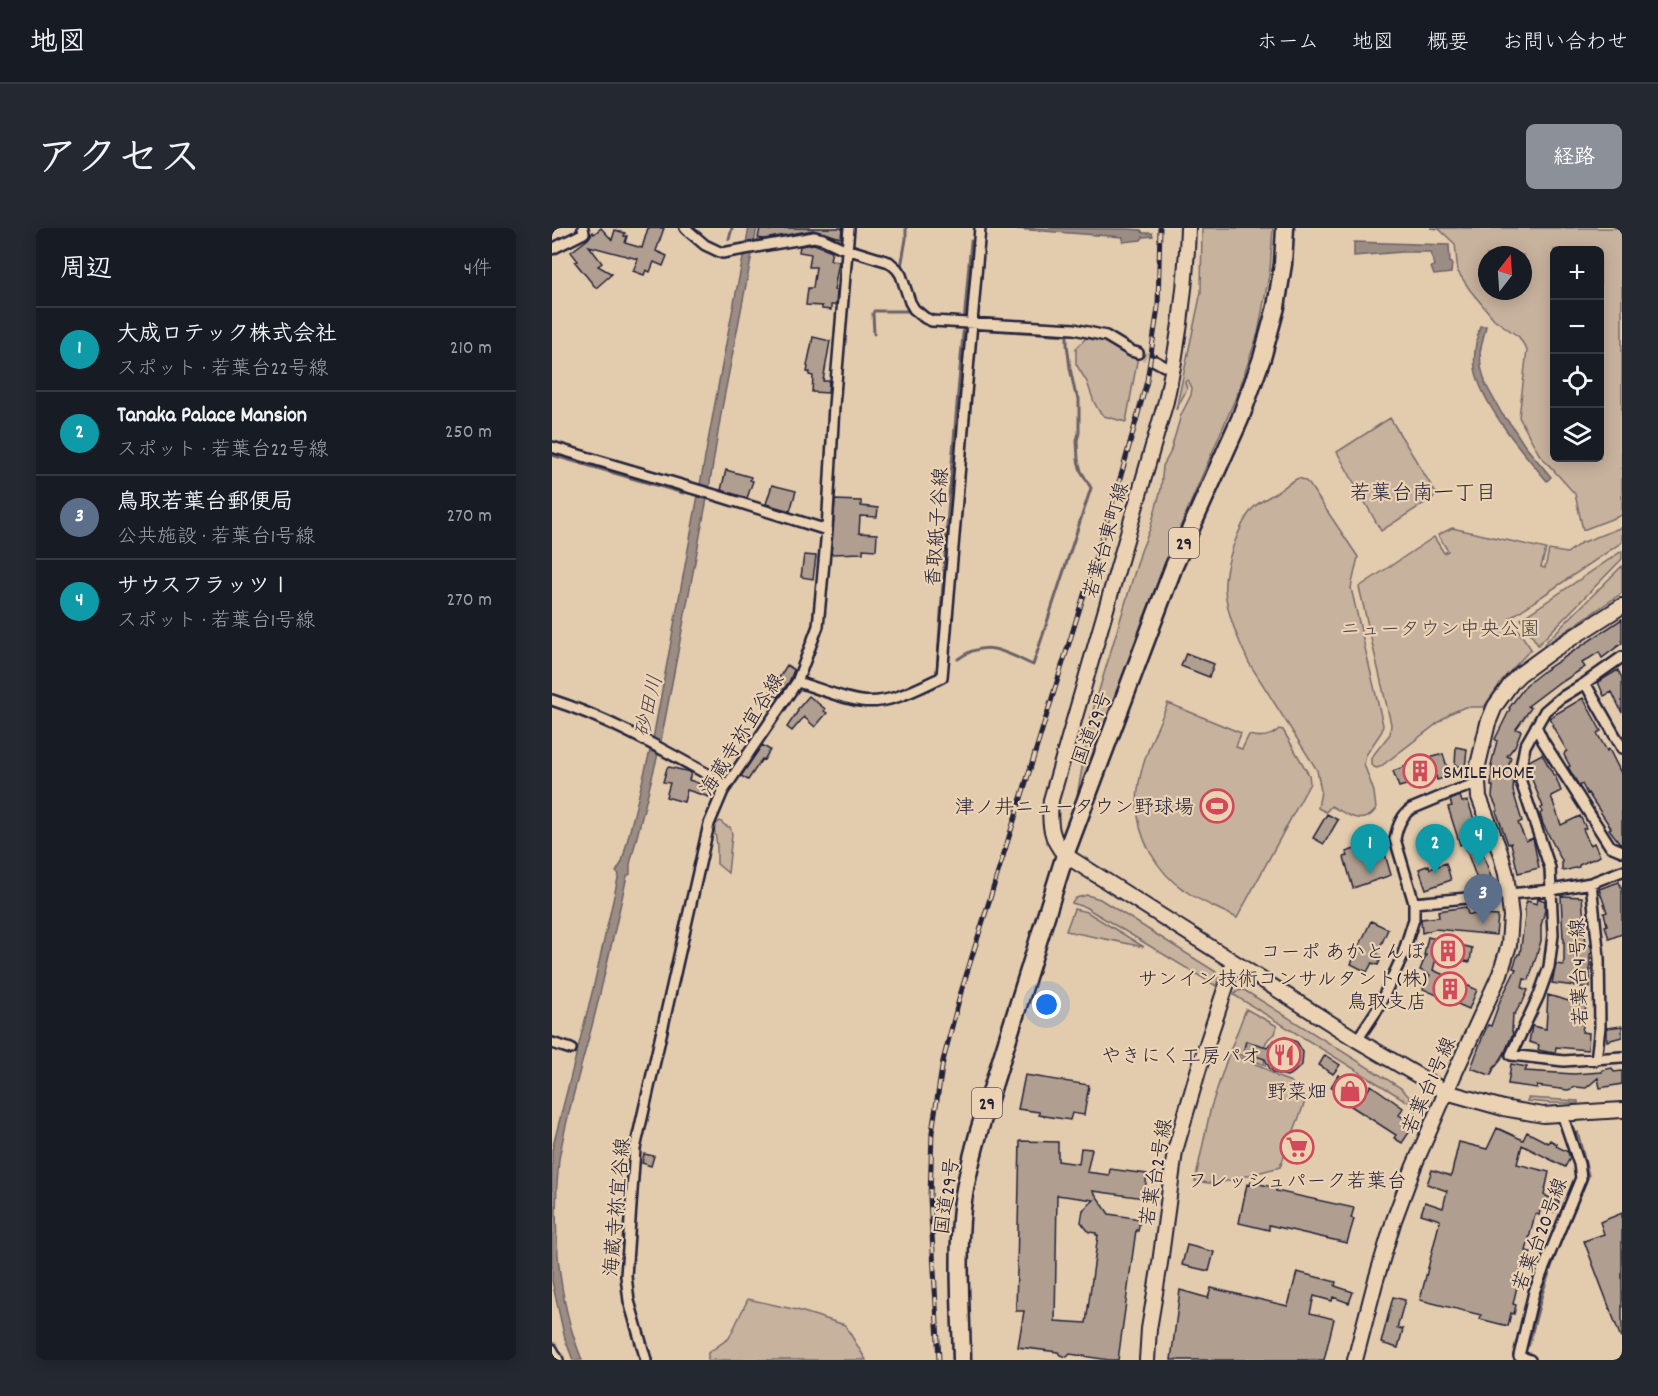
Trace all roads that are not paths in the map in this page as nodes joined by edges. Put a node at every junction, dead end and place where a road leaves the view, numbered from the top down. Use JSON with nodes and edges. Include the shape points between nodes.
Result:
{"nodes":[{"id":1,"x":684,"y":228,"type":"edge"},
{"id":2,"x":849,"y":228,"type":"edge"},
{"id":3,"x":980,"y":228,"type":"edge"},
{"id":4,"x":1188,"y":228,"type":"edge"},
{"id":5,"x":1285,"y":228,"type":"edge"},
{"id":6,"x":586,"y":230,"type":"edge"},
{"id":7,"x":552,"y":249,"type":"edge"},
{"id":8,"x":847,"y":249,"type":"junction"},
{"id":9,"x":971,"y":323,"type":"junction"},
{"id":10,"x":1138,"y":353,"type":"tunnel mouth"},
{"id":11,"x":552,"y":447,"type":"edge"},
{"id":12,"x":827,"y":530,"type":"junction"},
{"id":13,"x":1622,"y":606,"type":"edge"},
{"id":14,"x":1622,"y":657,"type":"edge"},
{"id":15,"x":797,"y":682,"type":"junction"},
{"id":16,"x":1585,"y":683,"type":"junction"},
{"id":17,"x":552,"y":700,"type":"edge"},
{"id":18,"x":1536,"y":726,"type":"junction"},
{"id":19,"x":1622,"y":748,"type":"edge"},
{"id":20,"x":1478,"y":783,"type":"junction"},
{"id":21,"x":727,"y":785,"type":"junction"},
{"id":22,"x":1622,"y":851,"type":"edge"},
{"id":23,"x":1065,"y":855,"type":"junction"},
{"id":24,"x":1622,"y":871,"type":"edge"},
{"id":25,"x":1591,"y":883,"type":"junction"},
{"id":26,"x":1552,"y":890,"type":"junction"},
{"id":27,"x":1509,"y":894,"type":"junction"},
{"id":28,"x":1414,"y":903,"type":"junction"},
{"id":29,"x":1234,"y":962,"type":"junction"},
{"id":30,"x":1357,"y":1040,"type":"junction"},
{"id":31,"x":552,"y":1043,"type":"edge"},
{"id":32,"x":571,"y":1049,"type":"dead end"},
{"id":33,"x":1622,"y":1057,"type":"edge"},
{"id":34,"x":1596,"y":1060,"type":"junction"},
{"id":35,"x":1446,"y":1092,"type":"junction"},
{"id":36,"x":1622,"y":1110,"type":"edge"},
{"id":37,"x":1562,"y":1114,"type":"junction"},
{"id":38,"x":552,"y":1349,"type":"edge"},
{"id":39,"x":1518,"y":1358,"type":"edge"},
{"id":40,"x":558,"y":1360,"type":"edge"},
{"id":41,"x":646,"y":1360,"type":"edge"},
{"id":42,"x":962,"y":1360,"type":"edge"},
{"id":43,"x":1147,"y":1360,"type":"edge"},
{"id":44,"x":1355,"y":1360,"type":"edge"},
{"id":45,"x":1530,"y":1360,"type":"edge"}],
"edges":[{"from":1,"to":8,"type":"street","via":[[716,252],[806,237]]},
{"from":2,"to":8,"type":"street","name":"海蔵寺祢宜谷線"},
{"from":3,"to":9,"type":"street","name":"香取紙子谷線"},
{"from":4,"to":23,"type":"street","name":"若葉台東町線","via":[[1181,321],[1166,401],[1051,800],[1051,834]]},
{"from":5,"to":23,"type":"highway","name":"国道29号","number":"29","via":[[1276,306],[1262,358],[1240,419],[1174,566]]},
{"from":6,"to":7,"type":"street"},
{"from":8,"to":9,"type":"street","via":[[889,262],[897,269],[910,302],[925,318]]},
{"from":8,"to":12,"type":"street","name":"海蔵寺祢宜谷線"},
{"from":9,"to":10,"type":"street","via":[[1074,329],[1106,336]]},
{"from":9,"to":15,"type":"street","name":"香取紙子谷線","via":[[942,677],[902,696],[861,701]]},
{"from":11,"to":12,"type":"street"},
{"from":12,"to":15,"type":"street","name":"海蔵寺祢宜谷線","via":[[818,626]]},
{"from":13,"to":20,"type":"street","name":"若葉台1号線","via":[[1513,681],[1488,723]]},
{"from":14,"to":16,"type":"street"},
{"from":15,"to":21,"type":"street","name":"海蔵寺祢宜谷線"},
{"from":16,"to":18,"type":"street","via":[[1545,711]]},
{"from":16,"to":19,"type":"street"},
{"from":17,"to":21,"type":"street","via":[[584,711]]},
{"from":18,"to":22,"type":"street","via":[[1610,846]]},
{"from":18,"to":26,"type":"street","via":[[1525,746],[1521,783],[1550,868]]},
{"from":20,"to":27,"type":"street","name":"若葉台1号線"},
{"from":20,"to":28,"type":"street","via":[[1411,808],[1397,830],[1395,839]]},
{"from":21,"to":41,"type":"street","name":"海蔵寺祢宜谷線","via":[[708,824],[635,1149],[626,1276]]},
{"from":23,"to":29,"type":"street"},
{"from":23,"to":42,"type":"highway","name":"国道29号","number":"29","via":[[968,1174],[960,1251]]},
{"from":24,"to":25,"type":"street"},
{"from":25,"to":26,"type":"street"},
{"from":25,"to":34,"type":"street","name":"若葉台4号線","via":[[1600,967]]},
{"from":26,"to":27,"type":"street"},
{"from":26,"to":34,"type":"street","via":[[1549,967],[1511,1055],[1564,1062]]},
{"from":27,"to":28,"type":"street"},
{"from":27,"to":35,"type":"street","name":"若葉台1号線","via":[[1509,945],[1500,974]]},
{"from":28,"to":30,"type":"street","via":[[1414,919],[1402,957],[1377,1010]]},
{"from":29,"to":30,"type":"street"},
{"from":29,"to":43,"type":"street","name":"若葉台2号線","via":[[1175,1151]]},
{"from":30,"to":35,"type":"street"},
{"from":31,"to":32,"type":"street"},
{"from":33,"to":34,"type":"street"},
{"from":35,"to":37,"type":"street","via":[[1503,1108]]},
{"from":35,"to":44,"type":"street","name":"若葉台1号線","via":[[1394,1220]]},
{"from":36,"to":37,"type":"street"},
{"from":37,"to":39,"type":"street","name":"若葉台20号線","via":[[1581,1178],[1534,1292]]},
{"from":38,"to":40,"type":"street"},
{"from":39,"to":45,"type":"street","name":"若葉台20号線"}]}
